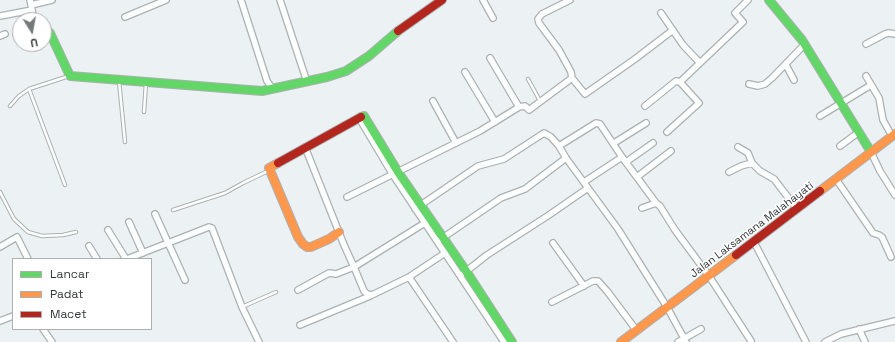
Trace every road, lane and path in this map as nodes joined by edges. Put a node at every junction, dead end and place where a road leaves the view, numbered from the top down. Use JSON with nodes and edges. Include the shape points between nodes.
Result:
{"nodes":[{"id":1,"x":52,"y":0,"type":"edge"},
{"id":2,"x":166,"y":0,"type":"edge"},
{"id":3,"x":242,"y":0,"type":"edge"},
{"id":4,"x":280,"y":0,"type":"edge"},
{"id":5,"x":442,"y":0,"type":"edge"},
{"id":6,"x":483,"y":0,"type":"edge"},
{"id":7,"x":570,"y":0,"type":"edge"},
{"id":8,"x":748,"y":0,"type":"edge"},
{"id":9,"x":773,"y":2,"type":"edge"},
{"id":10,"x":31,"y":5,"type":"edge"},
{"id":11,"x":661,"y":13,"type":"dead end"},
{"id":12,"x":0,"y":16,"type":"edge"},
{"id":13,"x":125,"y":17,"type":"dead end"},
{"id":14,"x":493,"y":18,"type":"dead end"},
{"id":15,"x":673,"y":30,"type":"junction"},
{"id":16,"x":895,"y":34,"type":"edge"},
{"id":17,"x":52,"y":38,"type":"edge"},
{"id":18,"x":805,"y":44,"type":"junction"},
{"id":19,"x":866,"y":44,"type":"dead end"},
{"id":20,"x":490,"y":58,"type":"dead end"},
{"id":21,"x":700,"y":63,"type":"junction"},
{"id":22,"x":786,"y":65,"type":"junction"},
{"id":23,"x":465,"y":72,"type":"dead end"},
{"id":24,"x":70,"y":76,"type":"junction"},
{"id":25,"x":866,"y":76,"type":"dead end"},
{"id":26,"x":572,"y":78,"type":"junction"},
{"id":27,"x":528,"y":79,"type":"dead end"},
{"id":28,"x":118,"y":80,"type":"junction"},
{"id":29,"x":794,"y":80,"type":"dead end"},
{"id":30,"x":146,"y":82,"type":"junction"},
{"id":31,"x":307,"y":82,"type":"junction"},
{"id":32,"x":680,"y":82,"type":"junction"},
{"id":33,"x":749,"y":84,"type":"dead end"},
{"id":34,"x":871,"y":85,"type":"junction"},
{"id":35,"x":272,"y":88,"type":"junction"},
{"id":36,"x":29,"y":89,"type":"junction"},
{"id":37,"x":433,"y":101,"type":"dead end"},
{"id":38,"x":540,"y":102,"type":"junction"},
{"id":39,"x":841,"y":103,"type":"junction"},
{"id":40,"x":10,"y":106,"type":"dead end"},
{"id":41,"x":646,"y":106,"type":"dead end"},
{"id":42,"x":519,"y":107,"type":"junction"},
{"id":43,"x":144,"y":112,"type":"dead end"},
{"id":44,"x":820,"y":116,"type":"dead end"},
{"id":45,"x":495,"y":122,"type":"junction"},
{"id":46,"x":646,"y":123,"type":"dead end"},
{"id":47,"x":666,"y":132,"type":"dead end"},
{"id":48,"x":859,"y":132,"type":"junction"},
{"id":49,"x":894,"y":135,"type":"edge"},
{"id":50,"x":125,"y":142,"type":"dead end"},
{"id":51,"x":456,"y":143,"type":"junction"},
{"id":52,"x":614,"y":143,"type":"junction"},
{"id":53,"x":653,"y":143,"type":"dead end"},
{"id":54,"x":559,"y":146,"type":"junction"},
{"id":55,"x":840,"y":146,"type":"dead end"},
{"id":56,"x":305,"y":147,"type":"junction"},
{"id":57,"x":738,"y":147,"type":"dead end"},
{"id":58,"x":671,"y":151,"type":"dead end"},
{"id":59,"x":871,"y":152,"type":"junction"},
{"id":60,"x":566,"y":158,"type":"junction"},
{"id":61,"x":624,"y":160,"type":"junction"},
{"id":62,"x":752,"y":164,"type":"junction"},
{"id":63,"x":269,"y":171,"type":"junction"},
{"id":64,"x":729,"y":172,"type":"dead end"},
{"id":65,"x":395,"y":173,"type":"junction"},
{"id":66,"x":637,"y":177,"type":"junction"},
{"id":67,"x":836,"y":179,"type":"junction"},
{"id":68,"x":584,"y":182,"type":"junction"},
{"id":69,"x":65,"y":185,"type":"dead end"},
{"id":70,"x":588,"y":188,"type":"junction"},
{"id":71,"x":0,"y":192,"type":"edge"},
{"id":72,"x":895,"y":195,"type":"edge"},
{"id":73,"x":347,"y":196,"type":"dead end"},
{"id":74,"x":656,"y":203,"type":"junction"},
{"id":75,"x":418,"y":207,"type":"junction"},
{"id":76,"x":642,"y":208,"type":"dead end"},
{"id":77,"x":797,"y":209,"type":"junction"},
{"id":78,"x":174,"y":210,"type":"dead end"},
{"id":79,"x":155,"y":214,"type":"dead end"},
{"id":80,"x":427,"y":221,"type":"junction"},
{"id":81,"x":129,"y":222,"type":"dead end"},
{"id":82,"x":108,"y":230,"type":"dead end"},
{"id":83,"x":76,"y":232,"type":"dead end"},
{"id":84,"x":339,"y":232,"type":"junction"},
{"id":85,"x":440,"y":240,"type":"junction"},
{"id":86,"x":754,"y":242,"type":"junction"},
{"id":87,"x":168,"y":243,"type":"junction"},
{"id":88,"x":553,"y":244,"type":"dead end"},
{"id":89,"x":89,"y":246,"type":"dead end"},
{"id":90,"x":0,"y":247,"type":"edge"},
{"id":91,"x":143,"y":253,"type":"junction"},
{"id":92,"x":445,"y":253,"type":"junction"},
{"id":93,"x":891,"y":257,"type":"dead end"},
{"id":94,"x":28,"y":258,"type":"edge"},
{"id":95,"x":96,"y":258,"type":"edge"},
{"id":96,"x":125,"y":258,"type":"edge"},
{"id":97,"x":129,"y":258,"type":"edge"},
{"id":98,"x":354,"y":267,"type":"junction"},
{"id":99,"x":463,"y":273,"type":"junction"},
{"id":100,"x":709,"y":276,"type":"junction"},
{"id":101,"x":409,"y":277,"type":"junction"},
{"id":102,"x":186,"y":280,"type":"dead end"},
{"id":103,"x":584,"y":286,"type":"junction"},
{"id":104,"x":298,"y":290,"type":"dead end"},
{"id":105,"x":276,"y":292,"type":"dead end"},
{"id":106,"x":370,"y":296,"type":"junction"},
{"id":107,"x":552,"y":302,"type":"dead end"},
{"id":108,"x":242,"y":307,"type":"junction"},
{"id":109,"x":667,"y":307,"type":"junction"},
{"id":110,"x":12,"y":316,"type":"edge"},
{"id":111,"x":0,"y":321,"type":"edge"},
{"id":112,"x":893,"y":321,"type":"edge"},
{"id":113,"x":300,"y":325,"type":"dead end"},
{"id":114,"x":895,"y":328,"type":"edge"},
{"id":115,"x":701,"y":329,"type":"dead end"},
{"id":116,"x":859,"y":329,"type":"junction"},
{"id":117,"x":44,"y":330,"type":"edge"},
{"id":118,"x":637,"y":330,"type":"junction"},
{"id":119,"x":685,"y":340,"type":"edge"},
{"id":120,"x":751,"y":341,"type":"edge"},
{"id":121,"x":52,"y":342,"type":"edge"},
{"id":122,"x":259,"y":342,"type":"edge"},
{"id":123,"x":453,"y":342,"type":"edge"},
{"id":124,"x":504,"y":342,"type":"edge"},
{"id":125,"x":512,"y":342,"type":"edge"},
{"id":126,"x":621,"y":342,"type":"edge"},
{"id":127,"x":678,"y":342,"type":"edge"},
{"id":128,"x":806,"y":342,"type":"edge"},
{"id":129,"x":826,"y":342,"type":"edge"},
{"id":130,"x":865,"y":342,"type":"edge"}],
"edges":[{"from":1,"to":10,"type":"street"},
{"from":2,"to":13,"type":"street"},
{"from":3,"to":35,"type":"street"},
{"from":4,"to":31,"type":"street"},
{"from":5,"to":31,"type":"main road","via":[[358,64],[346,71]]},
{"from":6,"to":14,"type":"street"},
{"from":7,"to":26,"type":"street","via":[[540,15],[538,19],[559,50]]},
{"from":8,"to":21,"type":"street","via":[[735,13],[743,22]]},
{"from":9,"to":18,"type":"main road"},
{"from":10,"to":12,"type":"street"},
{"from":11,"to":15,"type":"street"},
{"from":15,"to":21,"type":"street"},
{"from":15,"to":26,"type":"street","via":[[585,94]]},
{"from":16,"to":19,"type":"street","via":[[885,34]]},
{"from":17,"to":24,"type":"main road"},
{"from":18,"to":22,"type":"street"},
{"from":18,"to":39,"type":"main road"},
{"from":20,"to":42,"type":"street"},
{"from":21,"to":32,"type":"street"},
{"from":22,"to":29,"type":"street"},
{"from":22,"to":33,"type":"street","via":[[762,85]]},
{"from":23,"to":45,"type":"street"},
{"from":24,"to":28,"type":"main road"},
{"from":24,"to":36,"type":"lane"},
{"from":25,"to":34,"type":"street"},
{"from":26,"to":38,"type":"street"},
{"from":27,"to":38,"type":"lane"},
{"from":28,"to":30,"type":"main road"},
{"from":28,"to":50,"type":"lane"},
{"from":30,"to":35,"type":"main road","via":[[262,91]]},
{"from":30,"to":43,"type":"lane"},
{"from":31,"to":35,"type":"main road"},
{"from":32,"to":41,"type":"street","via":[[676,81]]},
{"from":32,"to":47,"type":"street","via":[[699,104]]},
{"from":34,"to":39,"type":"street"},
{"from":34,"to":49,"type":"street","via":[[881,104],[885,123]]},
{"from":36,"to":40,"type":"lane"},
{"from":36,"to":69,"type":"lane"},
{"from":37,"to":51,"type":"street"},
{"from":38,"to":42,"type":"street","via":[[529,110],[525,106]]},
{"from":39,"to":44,"type":"street"},
{"from":39,"to":48,"type":"main road"},
{"from":42,"to":45,"type":"street"},
{"from":45,"to":51,"type":"street"},
{"from":46,"to":52,"type":"street"},
{"from":48,"to":55,"type":"street"},
{"from":48,"to":59,"type":"main road"},
{"from":49,"to":59,"type":"main road","name":"Jalan Laksamana Malahayati"},
{"from":51,"to":65,"type":"street"},
{"from":52,"to":54,"type":"street","via":[[603,127],[596,123]]},
{"from":52,"to":61,"type":"street"},
{"from":53,"to":61,"type":"street"},
{"from":54,"to":60,"type":"street"},
{"from":54,"to":75,"type":"street","via":[[544,133],[504,160],[478,166]]},
{"from":56,"to":63,"type":"main road","via":[[271,166]]},
{"from":56,"to":65,"type":"main road","via":[[365,116]]},
{"from":56,"to":84,"type":"street"},
{"from":57,"to":62,"type":"street","via":[[748,154]]},
{"from":58,"to":66,"type":"street"},
{"from":59,"to":67,"type":"main road","name":"Jalan Laksamana Malahayati"},
{"from":59,"to":72,"type":"street"},
{"from":60,"to":68,"type":"street"},
{"from":60,"to":85,"type":"street","via":[[525,189],[501,198]]},
{"from":61,"to":66,"type":"street"},
{"from":61,"to":68,"type":"street"},
{"from":62,"to":64,"type":"street"},
{"from":62,"to":77,"type":"street","via":[[774,179]]},
{"from":63,"to":78,"type":"lane","via":[[225,193]]},
{"from":63,"to":84,"type":"main road","via":[[303,244],[311,247]]},
{"from":65,"to":73,"type":"street"},
{"from":65,"to":75,"type":"main road"},
{"from":66,"to":74,"type":"street"},
{"from":67,"to":77,"type":"main road","name":"Jalan Laksamana Malahayati"},
{"from":67,"to":93,"type":"street","via":[[873,233],[882,237]]},
{"from":68,"to":70,"type":"street"},
{"from":70,"to":99,"type":"street"},
{"from":70,"to":109,"type":"street","via":[[618,229]]},
{"from":71,"to":83,"type":"lane","via":[[14,219],[28,232],[42,236]]},
{"from":74,"to":76,"type":"street"},
{"from":74,"to":100,"type":"street"},
{"from":75,"to":80,"type":"main road"},
{"from":77,"to":86,"type":"main road","name":"Jalan Laksamana Malahayati"},
{"from":79,"to":87,"type":"street"},
{"from":80,"to":85,"type":"main road"},
{"from":80,"to":98,"type":"street"},
{"from":81,"to":91,"type":"street"},
{"from":82,"to":96,"type":"street"},
{"from":84,"to":98,"type":"street"},
{"from":85,"to":92,"type":"street"},
{"from":85,"to":99,"type":"main road"},
{"from":86,"to":100,"type":"main road","name":"Jalan Laksamana Malahayati"},
{"from":86,"to":128,"type":"street"},
{"from":87,"to":91,"type":"street"},
{"from":87,"to":102,"type":"street"},
{"from":87,"to":108,"type":"street","via":[[212,228]]},
{"from":88,"to":103,"type":"street"},
{"from":89,"to":95,"type":"street"},
{"from":90,"to":94,"type":"street","via":[[17,237]]},
{"from":91,"to":97,"type":"street"},
{"from":92,"to":99,"type":"street"},
{"from":92,"to":101,"type":"street"},
{"from":98,"to":104,"type":"street","via":[[329,274]]},
{"from":98,"to":106,"type":"street","via":[[365,293]]},
{"from":99,"to":124,"type":"street"},
{"from":99,"to":125,"type":"main road"},
{"from":100,"to":109,"type":"main road","name":"Jalan Laksamana Malahayati"},
{"from":100,"to":120,"type":"street"},
{"from":101,"to":106,"type":"street"},
{"from":101,"to":123,"type":"street"},
{"from":103,"to":107,"type":"street"},
{"from":103,"to":118,"type":"street","via":[[596,280],[600,281]]},
{"from":105,"to":108,"type":"lane"},
{"from":106,"to":113,"type":"street"},
{"from":108,"to":122,"type":"street"},
{"from":109,"to":118,"type":"main road","name":"Jalan Laksamana Malahayati"},
{"from":109,"to":119,"type":"street"},
{"from":110,"to":111,"type":"street"},
{"from":112,"to":114,"type":"street"},
{"from":112,"to":116,"type":"street"},
{"from":115,"to":119,"type":"street"},
{"from":116,"to":129,"type":"street"},
{"from":116,"to":130,"type":"street"},
{"from":117,"to":121,"type":"street"},
{"from":118,"to":126,"type":"main road","name":"Jalan Laksamana Malahayati"},
{"from":119,"to":127,"type":"street"}]}
